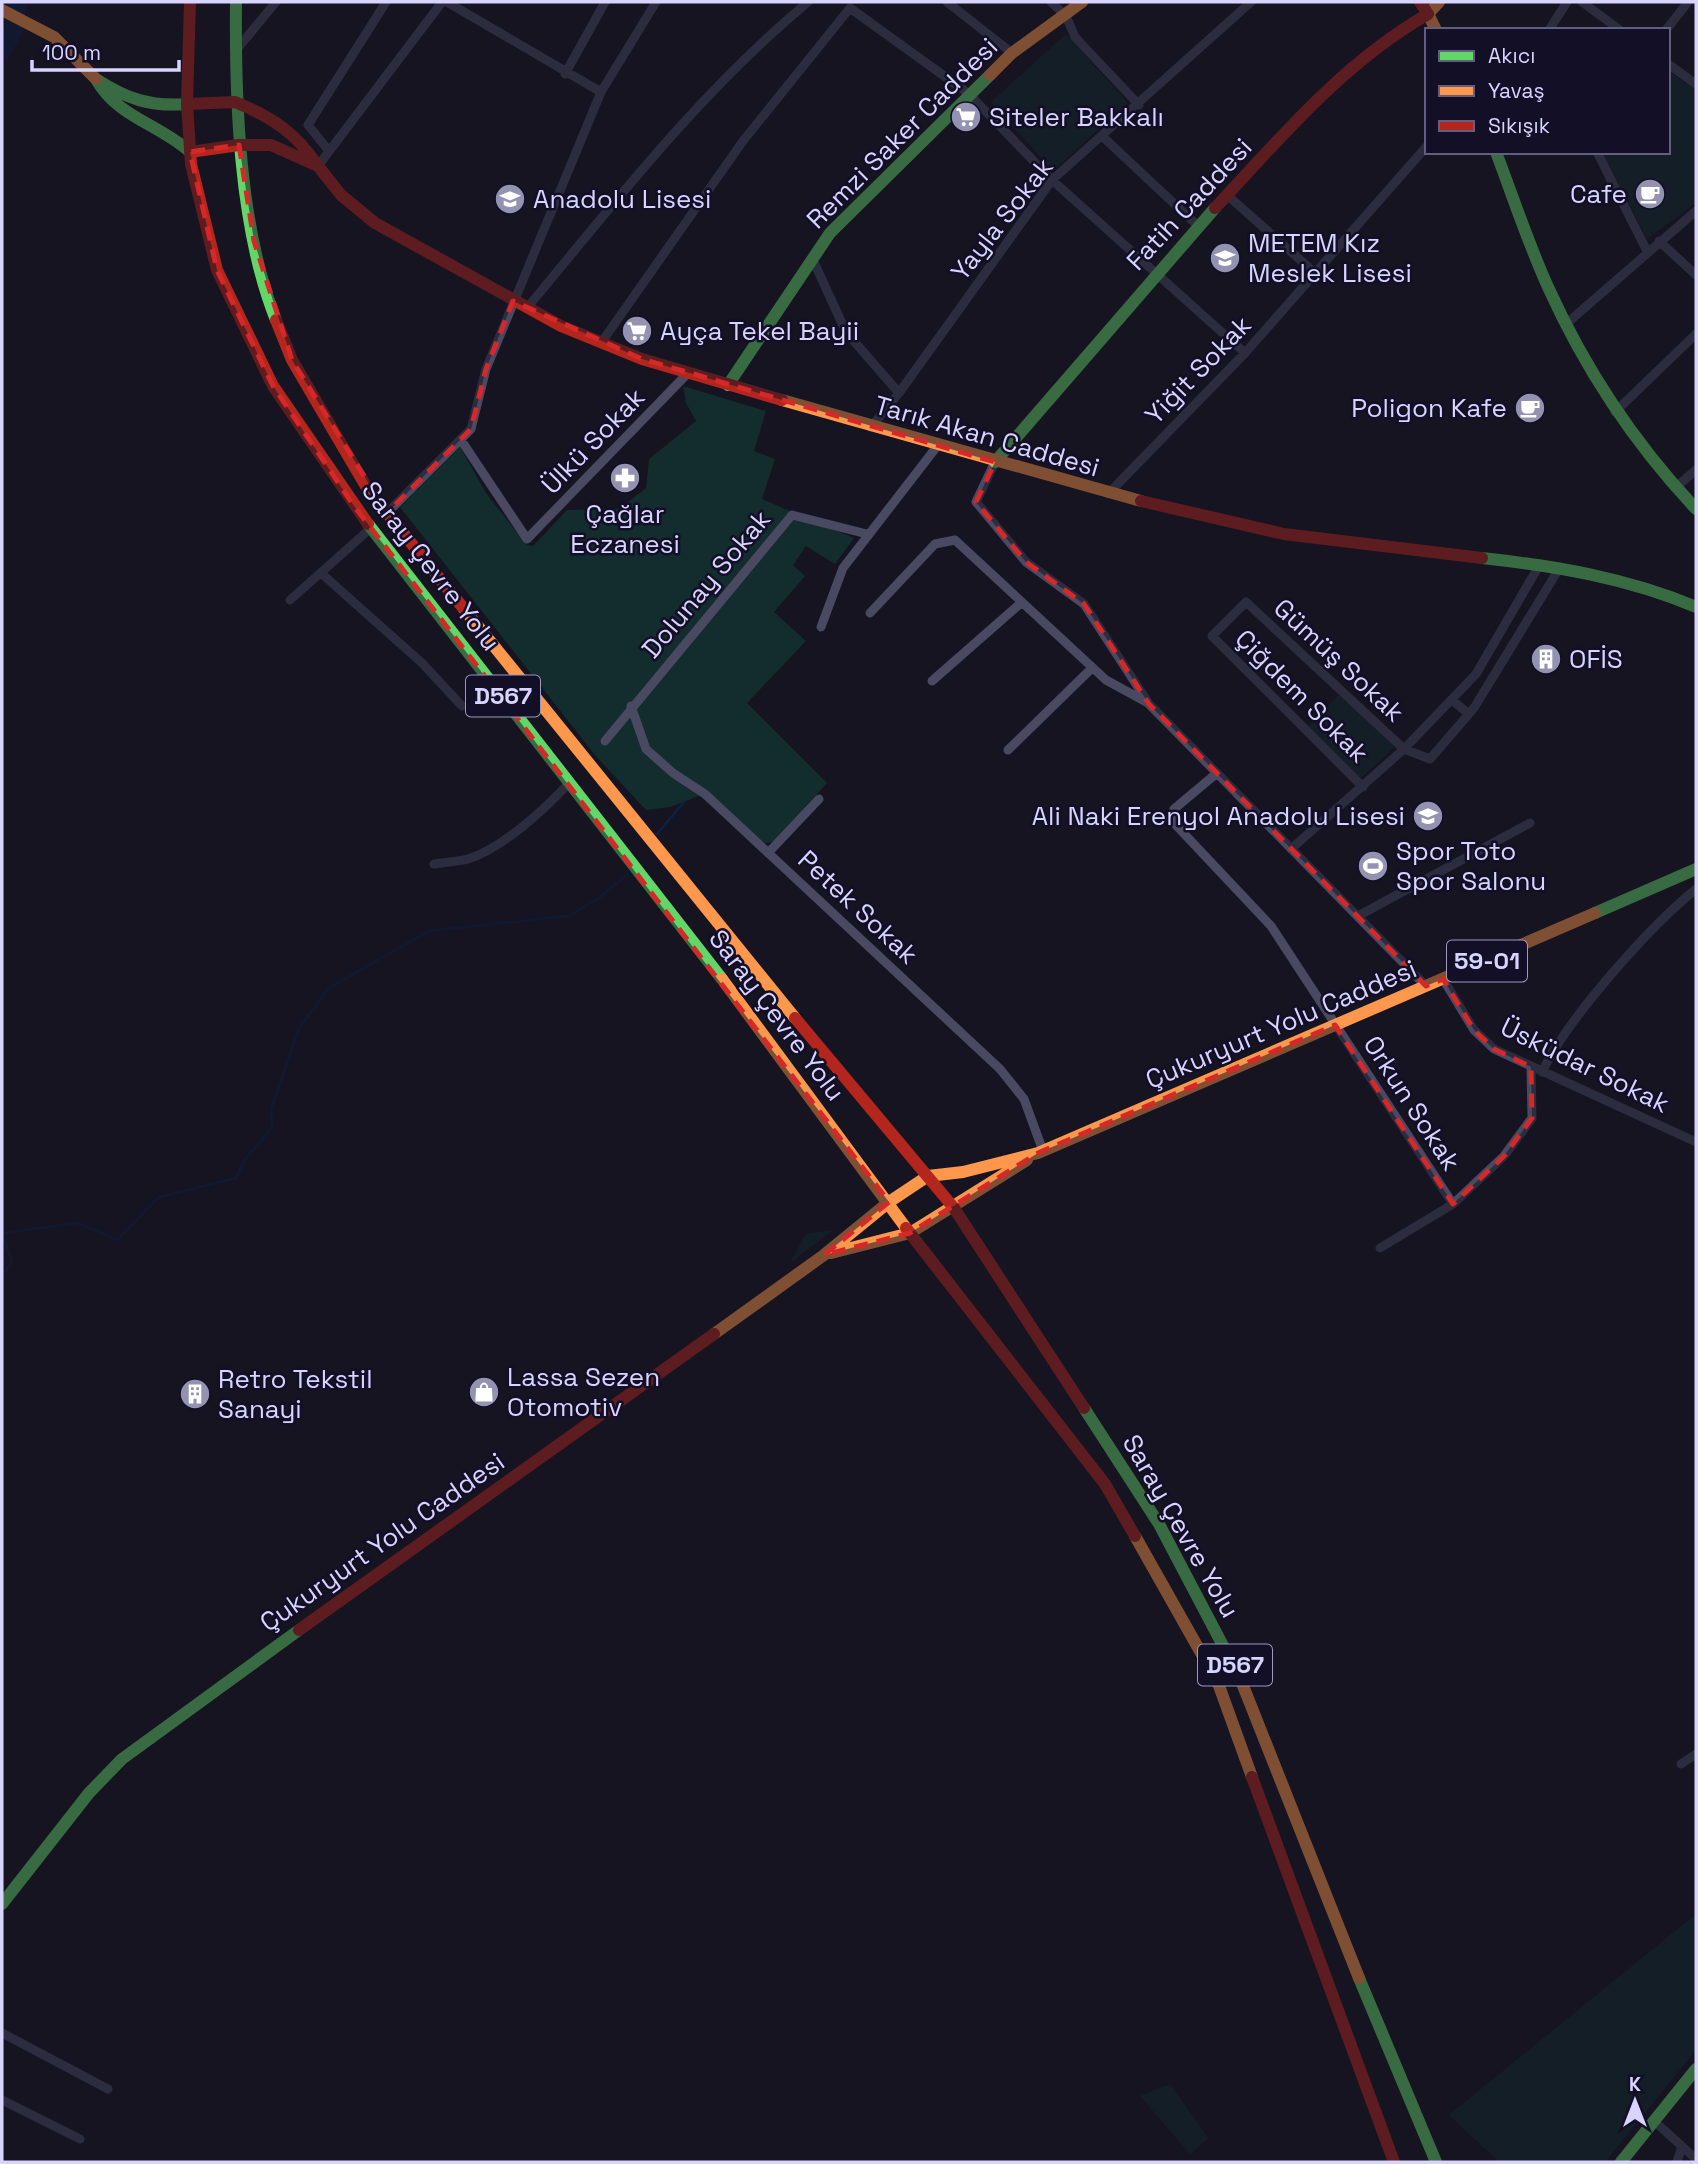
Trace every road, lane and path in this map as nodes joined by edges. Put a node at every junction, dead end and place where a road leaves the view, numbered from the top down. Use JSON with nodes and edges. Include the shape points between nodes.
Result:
{"nodes":[{"id":1,"x":190,"y":2,"type":"edge"},
{"id":2,"x":236,"y":2,"type":"edge"},
{"id":3,"x":276,"y":2,"type":"edge"},
{"id":4,"x":386,"y":2,"type":"edge"},
{"id":5,"x":444,"y":2,"type":"edge"},
{"id":6,"x":605,"y":2,"type":"edge"},
{"id":7,"x":656,"y":2,"type":"edge"},
{"id":8,"x":808,"y":2,"type":"edge"},
{"id":9,"x":947,"y":2,"type":"edge"},
{"id":10,"x":1051,"y":2,"type":"edge"},
{"id":11,"x":1082,"y":2,"type":"edge"},
{"id":12,"x":1251,"y":2,"type":"edge"},
{"id":13,"x":1420,"y":2,"type":"edge"},
{"id":14,"x":1439,"y":2,"type":"edge"},
{"id":15,"x":1567,"y":2,"type":"edge"},
{"id":16,"x":1582,"y":2,"type":"edge"},
{"id":17,"x":1688,"y":2,"type":"edge"},
{"id":18,"x":3,"y":10,"type":"edge"},
{"id":19,"x":1428,"y":14,"type":"junction"},
{"id":20,"x":1066,"y":16,"type":"junction"},
{"id":21,"x":1435,"y":28,"type":"edge"},
{"id":22,"x":1550,"y":28,"type":"edge"},
{"id":23,"x":1617,"y":28,"type":"edge"},
{"id":24,"x":1668,"y":28,"type":"edge"},
{"id":25,"x":235,"y":51,"type":"junction"},
{"id":26,"x":1012,"y":53,"type":"junction"},
{"id":27,"x":1670,"y":65,"type":"edge"},
{"id":28,"x":565,"y":74,"type":"junction"},
{"id":29,"x":96,"y":79,"type":"junction"},
{"id":30,"x":1696,"y":84,"type":"edge"},
{"id":31,"x":601,"y":92,"type":"junction"},
{"id":32,"x":969,"y":93,"type":"junction"},
{"id":33,"x":235,"y":103,"type":"junction"},
{"id":34,"x":187,"y":104,"type":"junction"},
{"id":35,"x":1139,"y":105,"type":"junction"},
{"id":36,"x":1103,"y":137,"type":"junction"},
{"id":37,"x":239,"y":145,"type":"junction"},
{"id":38,"x":1425,"y":148,"type":"edge"},
{"id":39,"x":330,"y":151,"type":"junction"},
{"id":40,"x":190,"y":152,"type":"junction"},
{"id":41,"x":1497,"y":154,"type":"edge"},
{"id":42,"x":1598,"y":154,"type":"edge"},
{"id":43,"x":318,"y":166,"type":"junction"},
{"id":44,"x":1052,"y":180,"type":"junction"},
{"id":45,"x":1227,"y":195,"type":"junction"},
{"id":46,"x":1696,"y":211,"type":"edge"},
{"id":47,"x":1198,"y":226,"type":"junction"},
{"id":48,"x":1659,"y":241,"type":"junction"},
{"id":49,"x":1647,"y":251,"type":"junction"},
{"id":50,"x":812,"y":258,"type":"junction"},
{"id":51,"x":1156,"y":271,"type":"junction"},
{"id":52,"x":1315,"y":273,"type":"junction"},
{"id":53,"x":1696,"y":275,"type":"edge"},
{"id":54,"x":513,"y":301,"type":"junction"},
{"id":55,"x":527,"y":308,"type":"junction"},
{"id":56,"x":1566,"y":324,"type":"junction"},
{"id":57,"x":1696,"y":334,"type":"edge"},
{"id":58,"x":601,"y":343,"type":"junction"},
{"id":59,"x":1245,"y":353,"type":"junction"},
{"id":60,"x":688,"y":373,"type":"junction"},
{"id":61,"x":728,"y":385,"type":"junction"},
{"id":62,"x":899,"y":393,"type":"junction"},
{"id":63,"x":1615,"y":412,"type":"junction"},
{"id":64,"x":872,"y":427,"type":"junction"},
{"id":65,"x":461,"y":440,"type":"junction"},
{"id":66,"x":938,"y":445,"type":"junction"},
{"id":67,"x":995,"y":462,"type":"junction"},
{"id":68,"x":1696,"y":470,"type":"edge"},
{"id":69,"x":1675,"y":488,"type":"junction"},
{"id":70,"x":1108,"y":494,"type":"junction"},
{"id":71,"x":1696,"y":509,"type":"edge"},
{"id":72,"x":387,"y":513,"type":"junction"},
{"id":73,"x":371,"y":528,"type":"junction"},
{"id":74,"x":867,"y":534,"type":"junction"},
{"id":75,"x":1540,"y":564,"type":"junction"},
{"id":76,"x":1560,"y":567,"type":"junction"},
{"id":77,"x":321,"y":573,"type":"junction"},
{"id":78,"x":290,"y":600,"type":"dead end"},
{"id":79,"x":1021,"y":602,"type":"junction"},
{"id":80,"x":1696,"y":607,"type":"edge"},
{"id":81,"x":870,"y":613,"type":"dead end"},
{"id":82,"x":821,"y":627,"type":"dead end"},
{"id":83,"x":1212,"y":636,"type":"joint"},
{"id":84,"x":1092,"y":668,"type":"junction"},
{"id":85,"x":932,"y":681,"type":"dead end"},
{"id":86,"x":1452,"y":700,"type":"junction"},
{"id":87,"x":1149,"y":704,"type":"junction"},
{"id":88,"x":462,"y":706,"type":"dead end"},
{"id":89,"x":631,"y":706,"type":"junction"},
{"id":90,"x":1469,"y":714,"type":"junction"},
{"id":91,"x":605,"y":741,"type":"dead end"},
{"id":92,"x":1404,"y":748,"type":"junction"},
{"id":93,"x":1008,"y":750,"type":"dead end"},
{"id":94,"x":1217,"y":773,"type":"junction"},
{"id":95,"x":570,"y":782,"type":"junction"},
{"id":96,"x":1363,"y":787,"type":"junction"},
{"id":97,"x":819,"y":799,"type":"dead end"},
{"id":98,"x":1530,"y":823,"type":"dead end"},
{"id":99,"x":1291,"y":849,"type":"junction"},
{"id":100,"x":768,"y":853,"type":"junction"},
{"id":101,"x":435,"y":864,"type":"dead end"},
{"id":102,"x":1696,"y":869,"type":"edge"},
{"id":103,"x":1696,"y":889,"type":"edge"},
{"id":104,"x":1358,"y":916,"type":"junction"},
{"id":105,"x":1443,"y":979,"type":"junction"},
{"id":106,"x":1426,"y":986,"type":"junction"},
{"id":107,"x":1335,"y":1025,"type":"junction"},
{"id":108,"x":1531,"y":1067,"type":"junction"},
{"id":109,"x":1542,"y":1072,"type":"junction"},
{"id":110,"x":1696,"y":1142,"type":"edge"},
{"id":111,"x":1041,"y":1152,"type":"junction"},
{"id":112,"x":928,"y":1176,"type":"junction"},
{"id":113,"x":889,"y":1202,"type":"junction"},
{"id":114,"x":1453,"y":1204,"type":"junction"},
{"id":115,"x":954,"y":1208,"type":"junction"},
{"id":116,"x":910,"y":1233,"type":"junction"},
{"id":117,"x":1380,"y":1248,"type":"dead end"},
{"id":118,"x":824,"y":1255,"type":"junction"},
{"id":119,"x":1696,"y":1754,"type":"edge"},
{"id":120,"x":1681,"y":1765,"type":"dead end"},
{"id":121,"x":2,"y":1904,"type":"edge"},
{"id":122,"x":2,"y":2033,"type":"edge"},
{"id":123,"x":1695,"y":2074,"type":"edge"},
{"id":124,"x":108,"y":2089,"type":"dead end"},
{"id":125,"x":2,"y":2100,"type":"edge"},
{"id":126,"x":1654,"y":2121,"type":"junction"},
{"id":127,"x":80,"y":2139,"type":"dead end"},
{"id":128,"x":1682,"y":2146,"type":"junction"},
{"id":129,"x":1696,"y":2159,"type":"edge"},
{"id":130,"x":1394,"y":2162,"type":"edge"},
{"id":131,"x":1436,"y":2162,"type":"edge"},
{"id":132,"x":1621,"y":2162,"type":"edge"},
{"id":133,"x":1677,"y":2162,"type":"edge"}],
"edges":[{"from":1,"to":34,"type":"main road","number":"D567"},
{"from":2,"to":25,"type":"main road","number":"D567"},
{"from":3,"to":25,"type":"street"},
{"from":4,"to":39,"type":"street","via":[[308,125]]},
{"from":5,"to":28,"type":"street"},
{"from":5,"to":39,"type":"street"},
{"from":6,"to":28,"type":"street"},
{"from":7,"to":31,"type":"street"},
{"from":8,"to":55,"type":"street","via":[[686,118]]},
{"from":9,"to":26,"type":"street"},
{"from":10,"to":20,"type":"street"},
{"from":11,"to":20,"type":"main road","name":"Remzi Saker Caddesi"},
{"from":12,"to":35,"type":"street","name":"Yayla Sokak"},
{"from":13,"to":19,"type":"main road"},
{"from":14,"to":19,"type":"main road","name":"Fatih Caddesi"},
{"from":15,"to":22,"type":"street"},
{"from":16,"to":23,"type":"street"},
{"from":17,"to":24,"type":"street"},
{"from":18,"to":29,"type":"main road","via":[[54,37]]},
{"from":19,"to":21,"type":"main road"},
{"from":19,"to":45,"type":"main road","name":"Fatih Caddesi","via":[[1399,29],[1340,74]]},
{"from":20,"to":26,"type":"main road","name":"Remzi Saker Caddesi"},
{"from":20,"to":35,"type":"street","via":[[1075,37]]},
{"from":25,"to":33,"type":"main road","number":"D567"},
{"from":26,"to":32,"type":"main road","name":"Remzi Saker Caddesi"},
{"from":27,"to":30,"type":"street"},
{"from":28,"to":31,"type":"street"},
{"from":29,"to":34,"type":"main road","via":[[133,103]]},
{"from":29,"to":40,"type":"main road","via":[[103,94],[128,116],[165,131]]},
{"from":31,"to":54,"type":"street"},
{"from":32,"to":44,"type":"street"},
{"from":32,"to":50,"type":"main road","name":"Remzi Saker Caddesi","via":[[830,233]]},
{"from":32,"to":58,"type":"street","via":[[850,9],[743,141]]},
{"from":33,"to":34,"type":"main road"},
{"from":33,"to":37,"type":"main road","number":"D567"},
{"from":33,"to":43,"type":"main road","name":"Tarık Akan Caddesi","via":[[268,115],[300,137]]},
{"from":34,"to":40,"type":"main road","number":"D567"},
{"from":35,"to":36,"type":"street","name":"Yayla Sokak"},
{"from":36,"to":44,"type":"street","name":"Yayla Sokak"},
{"from":36,"to":47,"type":"street"},
{"from":37,"to":40,"type":"main road"},
{"from":37,"to":43,"type":"main road","via":[[261,142],[278,146]]},
{"from":37,"to":72,"type":"main road","name":"Saray Çevre Yolu","number":"D567","via":[[269,303],[292,360],[367,488]]},
{"from":38,"to":52,"type":"street","name":"Yiğit Sokak"},
{"from":39,"to":43,"type":"street"},
{"from":40,"to":73,"type":"main road","name":"Saray Çevre Yolu","number":"D567","via":[[218,270],[274,386]]},
{"from":41,"to":56,"type":"main road"},
{"from":42,"to":49,"type":"street"},
{"from":43,"to":54,"type":"main road","name":"Tarık Akan Caddesi","via":[[341,195],[375,223]]},
{"from":44,"to":51,"type":"street"},
{"from":44,"to":62,"type":"street","name":"Yayla Sokak"},
{"from":45,"to":47,"type":"main road","name":"Fatih Caddesi"},
{"from":45,"to":52,"type":"street"},
{"from":46,"to":48,"type":"street"},
{"from":47,"to":51,"type":"main road","name":"Fatih Caddesi"},
{"from":48,"to":49,"type":"street"},
{"from":48,"to":53,"type":"street"},
{"from":49,"to":56,"type":"street"},
{"from":50,"to":61,"type":"main road","name":"Remzi Saker Caddesi"},
{"from":50,"to":62,"type":"street","via":[[846,331]]},
{"from":51,"to":59,"type":"street"},
{"from":51,"to":67,"type":"main road","name":"Fatih Caddesi"},
{"from":52,"to":59,"type":"street","name":"Yiğit Sokak"},
{"from":54,"to":55,"type":"main road","name":"Tarık Akan Caddesi"},
{"from":54,"to":65,"type":"street","via":[[486,369],[475,420]]},
{"from":55,"to":58,"type":"main road","name":"Tarık Akan Caddesi"},
{"from":56,"to":63,"type":"main road"},
{"from":57,"to":63,"type":"street"},
{"from":58,"to":60,"type":"main road","name":"Tarık Akan Caddesi"},
{"from":59,"to":70,"type":"street","name":"Yiğit Sokak"},
{"from":60,"to":61,"type":"main road","name":"Tarık Akan Caddesi"},
{"from":60,"to":65,"type":"street","name":"Ülkü Sokak","via":[[527,539]]},
{"from":61,"to":64,"type":"main road","name":"Tarık Akan Caddesi"},
{"from":62,"to":64,"type":"street","name":"Yayla Sokak"},
{"from":63,"to":69,"type":"main road"},
{"from":64,"to":66,"type":"main road","name":"Tarık Akan Caddesi"},
{"from":65,"to":72,"type":"street"},
{"from":66,"to":67,"type":"main road","name":"Tarık Akan Caddesi"},
{"from":66,"to":74,"type":"street"},
{"from":67,"to":70,"type":"main road","name":"Tarık Akan Caddesi"},
{"from":67,"to":87,"type":"street","via":[[976,502],[1026,562],[1084,604]]},
{"from":68,"to":69,"type":"street"},
{"from":69,"to":71,"type":"main road"},
{"from":70,"to":75,"type":"main road","name":"Tarık Akan Caddesi","via":[[1284,534]]},
{"from":72,"to":112,"type":"main road","name":"Saray Çevre Yolu","number":"D567","via":[[699,904]]},
{"from":73,"to":77,"type":"street"},
{"from":73,"to":95,"type":"main road","name":"Saray Çevre Yolu","number":"D567"},
{"from":74,"to":82,"type":"street","via":[[843,568]]},
{"from":74,"to":89,"type":"street","name":"Dolunay Sokak","via":[[792,515]]},
{"from":75,"to":76,"type":"main road","name":"Tarık Akan Caddesi"},
{"from":75,"to":86,"type":"street","via":[[1476,674]]},
{"from":76,"to":80,"type":"main road","name":"Tarık Akan Caddesi","via":[[1668,595]]},
{"from":76,"to":90,"type":"street"},
{"from":77,"to":78,"type":"street"},
{"from":77,"to":88,"type":"street","via":[[422,663]]},
{"from":79,"to":81,"type":"street","via":[[954,540],[935,544]]},
{"from":79,"to":84,"type":"street"},
{"from":79,"to":85,"type":"street"},
{"from":83,"to":92,"type":"street","name":"Gümüş Sokak","via":[[1246,602]]},
{"from":83,"to":96,"type":"street","name":"Çiğdem Sokak"},
{"from":84,"to":87,"type":"street"},
{"from":84,"to":93,"type":"street"},
{"from":86,"to":90,"type":"street"},
{"from":86,"to":92,"type":"street"},
{"from":87,"to":94,"type":"street"},
{"from":89,"to":91,"type":"street","name":"Dolunay Sokak"},
{"from":89,"to":100,"type":"street","name":"Petek Sokak","via":[[646,748],[673,774],[705,794]]},
{"from":90,"to":92,"type":"street","via":[[1430,759]]},
{"from":92,"to":96,"type":"street"},
{"from":94,"to":99,"type":"street"},
{"from":94,"to":107,"type":"street","name":"Orkun Sokak","via":[[1174,809],[1174,823],[1271,926]]},
{"from":95,"to":101,"type":"street","via":[[543,812],[493,846],[468,859]]},
{"from":95,"to":113,"type":"main road","name":"Saray Çevre Yolu","number":"D567"},
{"from":96,"to":99,"type":"street"},
{"from":97,"to":100,"type":"street"},
{"from":98,"to":104,"type":"street"},
{"from":99,"to":104,"type":"street"},
{"from":100,"to":111,"type":"street","name":"Petek Sokak","via":[[1000,1069],[1024,1099]]},
{"from":102,"to":105,"type":"main road","name":"Çukuryurt Yolu Caddesi","number":"59-01"},
{"from":103,"to":109,"type":"street","via":[[1615,973],[1554,1046]]},
{"from":104,"to":106,"type":"street"},
{"from":105,"to":106,"type":"main road","name":"Çukuryurt Yolu Caddesi","number":"59-01"},
{"from":105,"to":108,"type":"street","name":"Üsküdar Sokak","via":[[1474,1030],[1494,1049]]},
{"from":106,"to":107,"type":"main road","name":"Çukuryurt Yolu Caddesi","number":"59-01"},
{"from":107,"to":111,"type":"main road","name":"Çukuryurt Yolu Caddesi","number":"59-01"},
{"from":107,"to":114,"type":"street","name":"Orkun Sokak"},
{"from":108,"to":109,"type":"street","name":"Üsküdar Sokak"},
{"from":108,"to":114,"type":"street","via":[[1532,1118],[1504,1156]]},
{"from":109,"to":110,"type":"street","name":"Üsküdar Sokak"},
{"from":111,"to":112,"type":"main road","number":"59-01"},
{"from":111,"to":115,"type":"main road"},
{"from":112,"to":113,"type":"main road","name":"Çukuryurt Yolu Caddesi"},
{"from":112,"to":115,"type":"main road","number":"D567"},
{"from":113,"to":116,"type":"main road","number":"D567"},
{"from":113,"to":118,"type":"main road","name":"Çukuryurt Yolu Caddesi"},
{"from":114,"to":117,"type":"street"},
{"from":115,"to":116,"type":"main road"},
{"from":115,"to":131,"type":"main road","name":"Saray Çevre Yolu","number":"D567","via":[[1159,1524],[1236,1667]]},
{"from":116,"to":118,"type":"main road"},
{"from":116,"to":130,"type":"main road","name":"Saray Çevre Yolu","number":"D567","via":[[1105,1484],[1217,1683]]},
{"from":118,"to":121,"type":"main road","name":"Çukuryurt Yolu Caddesi","via":[[122,1759],[89,1793]]},
{"from":119,"to":120,"type":"street"},
{"from":122,"to":124,"type":"street"},
{"from":123,"to":126,"type":"main road"},
{"from":125,"to":127,"type":"street"},
{"from":126,"to":128,"type":"street"},
{"from":126,"to":132,"type":"main road"},
{"from":128,"to":129,"type":"street"},
{"from":128,"to":133,"type":"street"}]}
